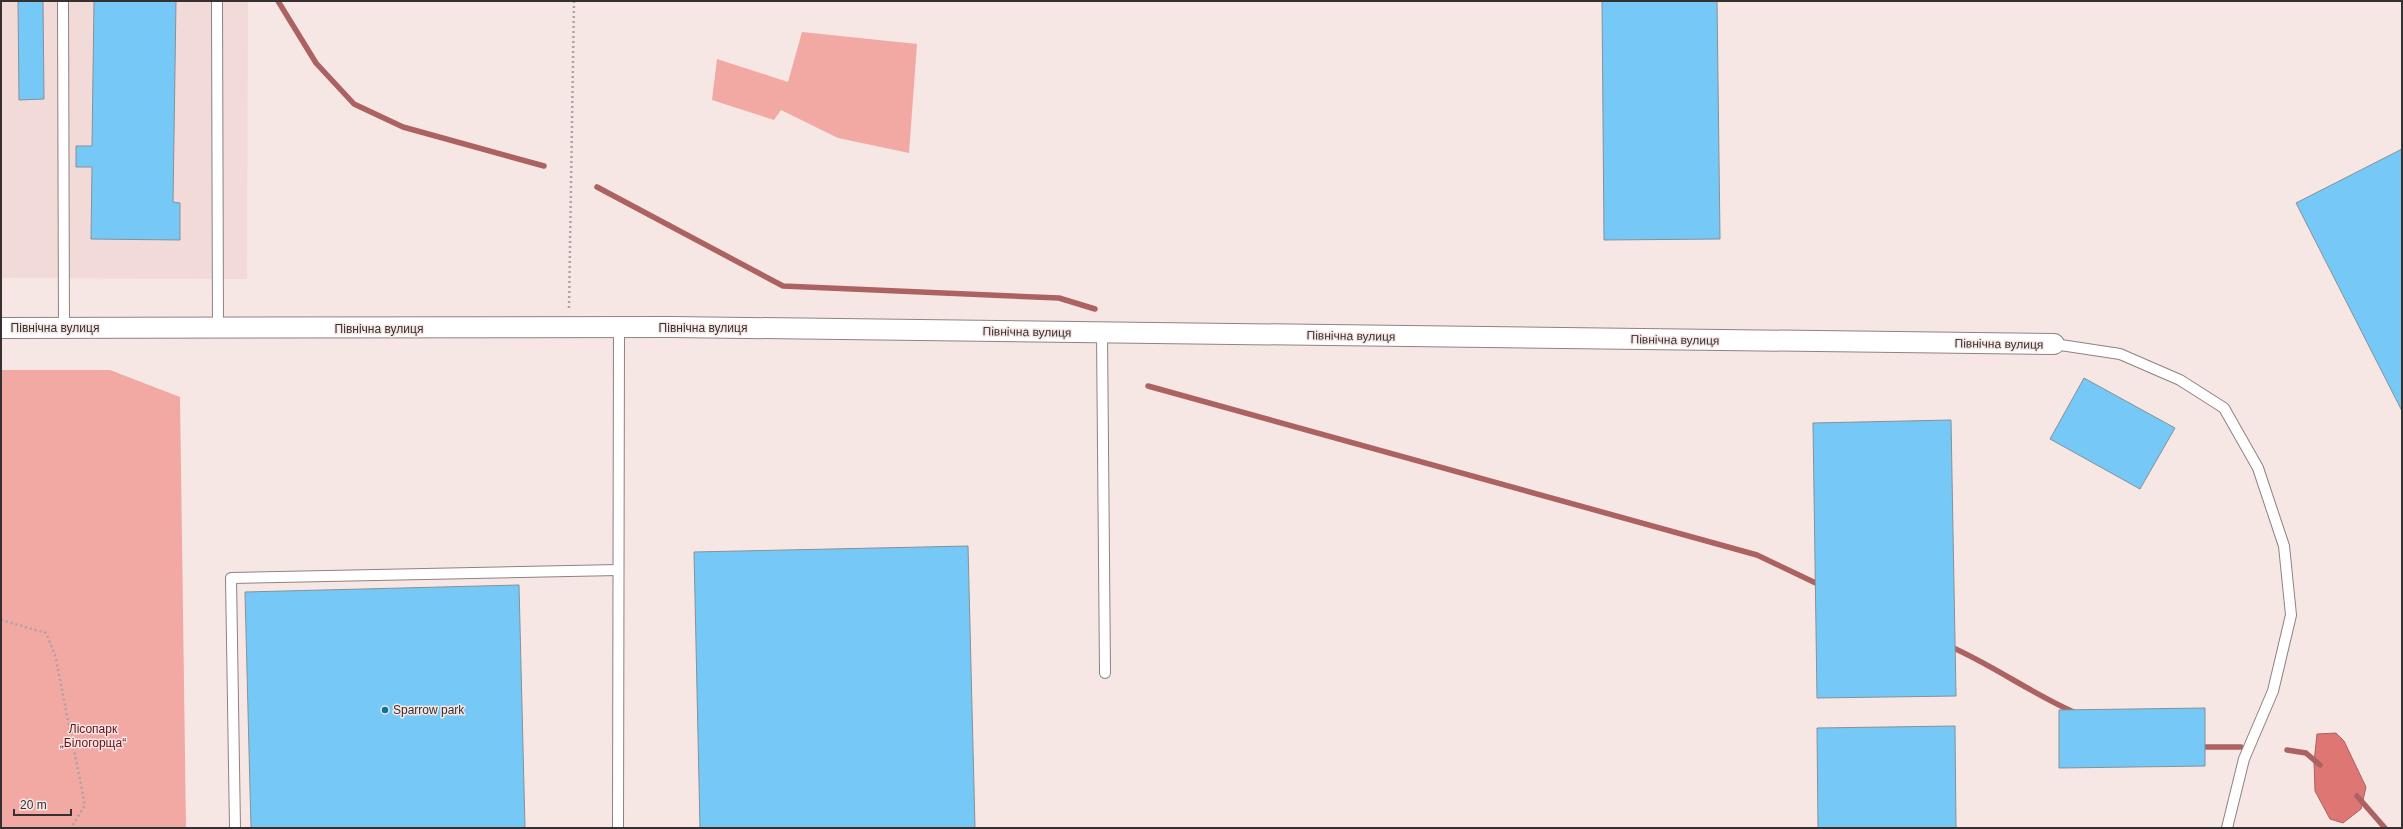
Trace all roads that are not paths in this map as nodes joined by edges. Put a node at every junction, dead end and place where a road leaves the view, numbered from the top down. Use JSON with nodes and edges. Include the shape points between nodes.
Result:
{"nodes":[{"id":1,"x":63,"y":1,"type":"edge"},
{"id":2,"x":217,"y":1,"type":"edge"},
{"id":3,"x":1,"y":328,"type":"edge"},
{"id":4,"x":64,"y":328,"type":"junction"},
{"id":5,"x":619,"y":328,"type":"junction"},
{"id":6,"x":218,"y":329,"type":"junction"},
{"id":7,"x":1102,"y":333,"type":"junction"},
{"id":8,"x":2054,"y":344,"type":"joint"},
{"id":9,"x":618,"y":570,"type":"junction"},
{"id":10,"x":1105,"y":673,"type":"dead end"},
{"id":11,"x":236,"y":828,"type":"edge"},
{"id":12,"x":618,"y":828,"type":"edge"},
{"id":13,"x":2227,"y":828,"type":"edge"}],
"edges":[{"from":1,"to":4,"type":"lane"},
{"from":2,"to":6,"type":"lane"},
{"from":3,"to":4,"type":"street","name":"Північна вулиця"},
{"from":4,"to":6,"type":"street","name":"Північна вулиця"},
{"from":5,"to":6,"type":"street","name":"Північна вулиця"},
{"from":5,"to":7,"type":"street","name":"Північна вулиця"},
{"from":5,"to":9,"type":"lane"},
{"from":7,"to":8,"type":"street","name":"Північна вулиця"},
{"from":7,"to":10,"type":"lane"},
{"from":8,"to":13,"type":"lane","via":[[2120,354],[2180,380],[2224,408],[2258,468],[2284,546],[2291,615],[2273,691],[2244,759]]},
{"from":9,"to":11,"type":"lane","via":[[231,578]]},
{"from":9,"to":12,"type":"lane"}]}
